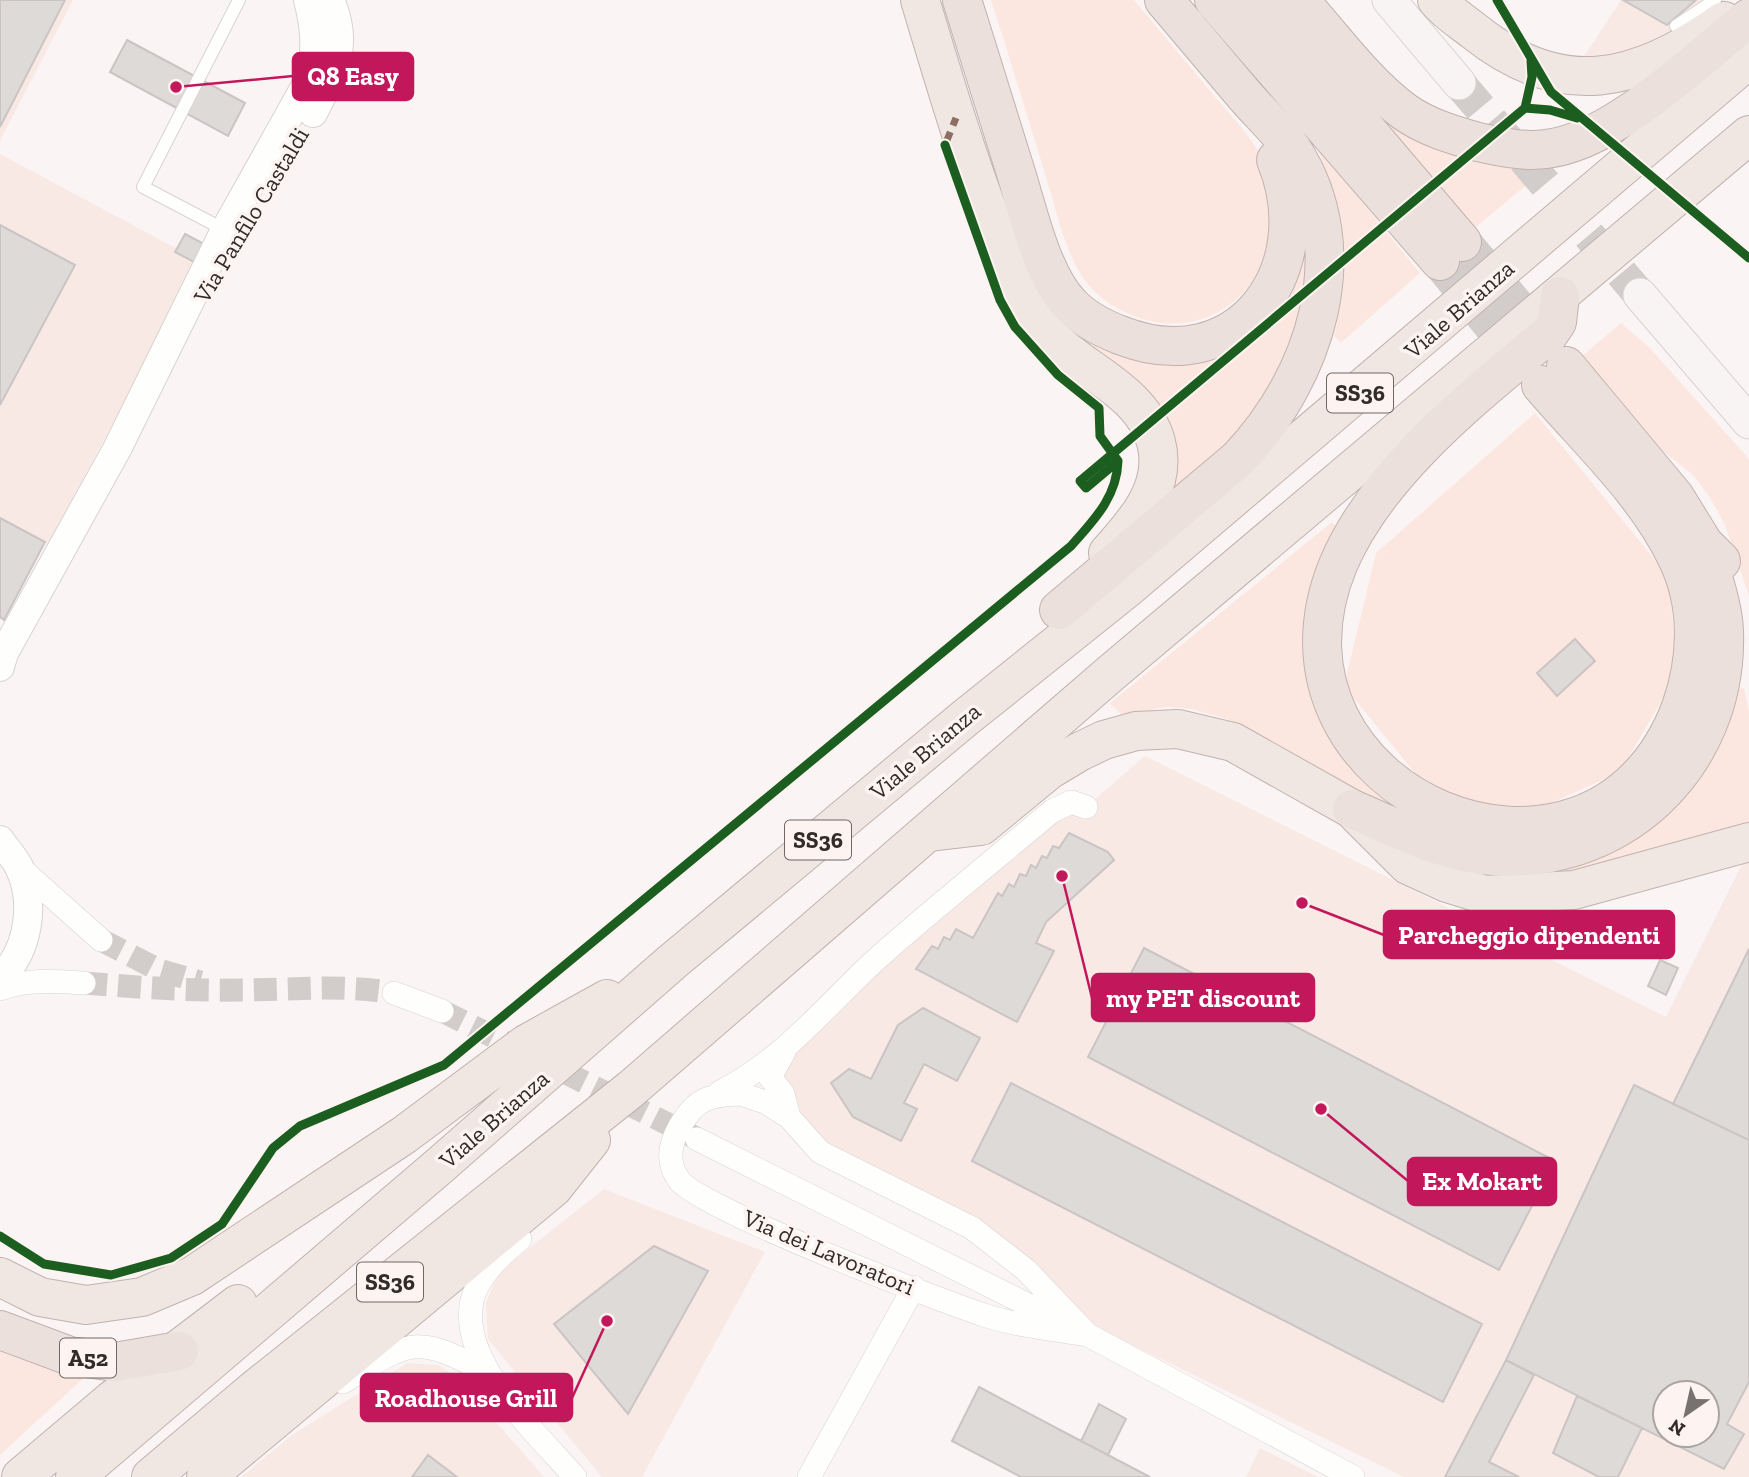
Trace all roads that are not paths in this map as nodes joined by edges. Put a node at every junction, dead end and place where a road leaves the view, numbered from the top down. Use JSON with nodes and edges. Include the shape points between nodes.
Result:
{"nodes":[{"id":1,"x":239,"y":0,"type":"edge"},
{"id":2,"x":309,"y":0,"type":"edge"},
{"id":3,"x":330,"y":0,"type":"edge"},
{"id":4,"x":920,"y":0,"type":"edge"},
{"id":5,"x":962,"y":0,"type":"edge"},
{"id":6,"x":1164,"y":0,"type":"edge"},
{"id":7,"x":1214,"y":0,"type":"edge"},
{"id":8,"x":1256,"y":0,"type":"edge"},
{"id":9,"x":1299,"y":0,"type":"edge"},
{"id":10,"x":1389,"y":0,"type":"edge"},
{"id":11,"x":1437,"y":0,"type":"edge"},
{"id":12,"x":1715,"y":0,"type":"edge"},
{"id":13,"x":1749,"y":4,"type":"edge"},
{"id":14,"x":1749,"y":18,"type":"edge"},
{"id":15,"x":1676,"y":26,"type":"dead end"},
{"id":16,"x":1749,"y":59,"type":"edge"},
{"id":17,"x":1459,"y":83,"type":"tunnel mouth"},
{"id":18,"x":1242,"y":92,"type":"junction"},
{"id":19,"x":1749,"y":135,"type":"edge"},
{"id":20,"x":225,"y":230,"type":"junction"},
{"id":21,"x":1640,"y":295,"type":"tunnel mouth"},
{"id":22,"x":1560,"y":296,"type":"junction"},
{"id":23,"x":169,"y":348,"type":"junction"},
{"id":24,"x":1749,"y":422,"type":"edge"},
{"id":25,"x":1704,"y":544,"type":"junction"},
{"id":26,"x":1059,"y":610,"type":"junction"},
{"id":27,"x":1749,"y":638,"type":"edge"},
{"id":28,"x":0,"y":667,"type":"edge"},
{"id":29,"x":965,"y":718,"type":"junction"},
{"id":30,"x":1086,"y":807,"type":"dead end"},
{"id":31,"x":1352,"y":809,"type":"junction"},
{"id":32,"x":930,"y":832,"type":"junction"},
{"id":33,"x":0,"y":840,"type":"edge"},
{"id":34,"x":1749,"y":842,"type":"edge"},
{"id":35,"x":18,"y":866,"type":"junction"},
{"id":36,"x":101,"y":940,"type":"tunnel mouth"},
{"id":37,"x":672,"y":962,"type":"junction"},
{"id":38,"x":0,"y":978,"type":"edge"},
{"id":39,"x":84,"y":984,"type":"tunnel mouth"},
{"id":40,"x":0,"y":989,"type":"edge"},
{"id":41,"x":394,"y":993,"type":"tunnel mouth"},
{"id":42,"x":442,"y":1011,"type":"tunnel mouth"},
{"id":43,"x":791,"y":1042,"type":"junction"},
{"id":44,"x":631,"y":1089,"type":"junction"},
{"id":45,"x":714,"y":1095,"type":"junction"},
{"id":46,"x":789,"y":1117,"type":"junction"},
{"id":47,"x":697,"y":1139,"type":"tunnel mouth"},
{"id":48,"x":437,"y":1168,"type":"junction"},
{"id":49,"x":553,"y":1188,"type":"junction"},
{"id":50,"x":0,"y":1277,"type":"edge"},
{"id":51,"x":915,"y":1287,"type":"junction"},
{"id":52,"x":0,"y":1330,"type":"edge"},
{"id":53,"x":1088,"y":1335,"type":"junction"},
{"id":54,"x":179,"y":1350,"type":"junction"},
{"id":55,"x":486,"y":1372,"type":"junction"},
{"id":56,"x":283,"y":1413,"type":"junction"},
{"id":57,"x":22,"y":1477,"type":"edge"},
{"id":58,"x":75,"y":1477,"type":"edge"},
{"id":59,"x":151,"y":1477,"type":"edge"},
{"id":60,"x":206,"y":1477,"type":"edge"},
{"id":61,"x":575,"y":1477,"type":"edge"},
{"id":62,"x":809,"y":1477,"type":"edge"},
{"id":63,"x":1353,"y":1477,"type":"edge"}],
"edges":[{"from":1,"to":20,"type":"lane","via":[[143,187]]},
{"from":2,"to":20,"type":"street","name":"Via Panfilo Castaldi","via":[[316,56],[310,78]]},
{"from":3,"to":23,"type":"street","name":"Via Panfilo Castaldi","via":[[341,44],[327,86],[241,238]]},
{"from":4,"to":26,"type":"highway","via":[[968,159],[1017,285],[1038,322],[1063,349],[1142,411],[1156,442],[1158,468],[1144,513]]},
{"from":5,"to":18,"type":"highway","via":[[1051,276],[1080,312],[1100,327],[1140,343],[1174,348],[1212,339],[1265,301],[1278,277],[1291,231],[1289,202],[1273,152]]},
{"from":6,"to":18,"type":"highway"},
{"from":7,"to":8,"type":"highway","via":[[1451,252]]},
{"from":9,"to":14,"type":"highway","via":[[1380,90],[1407,113],[1451,135],[1504,148],[1547,149],[1582,139],[1613,123]]},
{"from":10,"to":17,"type":"main road"},
{"from":11,"to":13,"type":"highway","via":[[1517,62],[1550,73],[1586,76],[1620,74],[1689,46]]},
{"from":12,"to":15,"type":"lane"},
{"from":16,"to":29,"type":"highway","name":"Viale Brianza","number":"SS36","via":[[1231,502]]},
{"from":18,"to":26,"type":"highway","via":[[1291,148],[1319,212],[1323,286],[1311,344],[1283,404],[1238,459]]},
{"from":19,"to":22,"type":"highway","number":"SS36"},
{"from":20,"to":23,"type":"street","name":"Via Panfilo Castaldi"},
{"from":21,"to":24,"type":"main road"},
{"from":22,"to":25,"type":"highway","via":[[1558,322],[1549,334],[1480,391],[1394,476],[1338,564],[1323,625],[1327,681],[1335,709],[1357,747],[1392,783],[1436,811],[1491,826],[1518,828],[1574,816],[1621,790],[1641,772],[1673,728],[1692,667],[1693,618],[1677,557],[1553,376],[1675,497]]},
{"from":22,"to":32,"type":"highway","number":"SS36","via":[[1111,673]]},
{"from":23,"to":28,"type":"street","name":"Via Panfilo Castaldi"},
{"from":25,"to":27,"type":"highway","via":[[1729,569]]},
{"from":25,"to":31,"type":"highway","via":[[1724,629],[1716,704],[1671,785],[1624,827],[1540,854],[1509,857],[1479,855]]},
{"from":26,"to":29,"type":"highway","via":[[1019,643]]},
{"from":29,"to":37,"type":"highway","name":"Viale Brianza","number":"SS36"},
{"from":30,"to":43,"type":"street","name":"Via dei Lavoratori","via":[[1071,802],[1052,811],[880,956]]},
{"from":31,"to":32,"type":"highway","via":[[1233,742],[1178,729],[1136,731],[1079,751],[981,826]]},
{"from":31,"to":34,"type":"highway","via":[[1408,865],[1485,895],[1574,890]]},
{"from":32,"to":44,"type":"highway","number":"SS36"},
{"from":33,"to":35,"type":"street"},
{"from":35,"to":36,"type":"street"},
{"from":35,"to":38,"type":"street","via":[[27,920],[16,957]]},
{"from":37,"to":48,"type":"highway","name":"Viale Brianza","number":"SS36"},
{"from":37,"to":50,"type":"highway","via":[[526,1044],[404,1135],[192,1276],[142,1297],[86,1305],[40,1297]]},
{"from":39,"to":40,"type":"street","via":[[44,980]]},
{"from":41,"to":42,"type":"street"},
{"from":43,"to":45,"type":"street","name":"Via dei Lavoratori","via":[[747,1078]]},
{"from":43,"to":46,"type":"street","name":"Via dei Lavoratori","via":[[771,1077],[783,1094]]},
{"from":44,"to":49,"type":"highway"},
{"from":44,"to":59,"type":"highway","number":"SS36"},
{"from":45,"to":46,"type":"street","name":"Via dei Lavoratori","via":[[741,1094]]},
{"from":45,"to":51,"type":"street","name":"Via dei Lavoratori","via":[[690,1109],[671,1141],[671,1165],[680,1181],[700,1197]]},
{"from":46,"to":53,"type":"street","name":"Via dei Lavoratori","via":[[820,1152],[972,1228],[1026,1270]]},
{"from":47,"to":53,"type":"street","name":"Via dei Lavoratori"},
{"from":48,"to":54,"type":"highway","via":[[321,1234]]},
{"from":48,"to":58,"type":"highway","name":"Viale Brianza","number":"SS36"},
{"from":49,"to":55,"type":"street","via":[[542,1218],[491,1265],[477,1288],[471,1330]]},
{"from":49,"to":56,"type":"highway"},
{"from":51,"to":53,"type":"street","name":"Via dei Lavoratori","via":[[986,1316]]},
{"from":51,"to":62,"type":"street"},
{"from":52,"to":54,"type":"highway","number":"A52","via":[[70,1356],[115,1362]]},
{"from":53,"to":63,"type":"street","name":"Via dei Lavoratori"},
{"from":54,"to":57,"type":"highway"},
{"from":55,"to":56,"type":"street","via":[[444,1349],[412,1346]]},
{"from":55,"to":61,"type":"street"},
{"from":56,"to":60,"type":"highway"}]}
